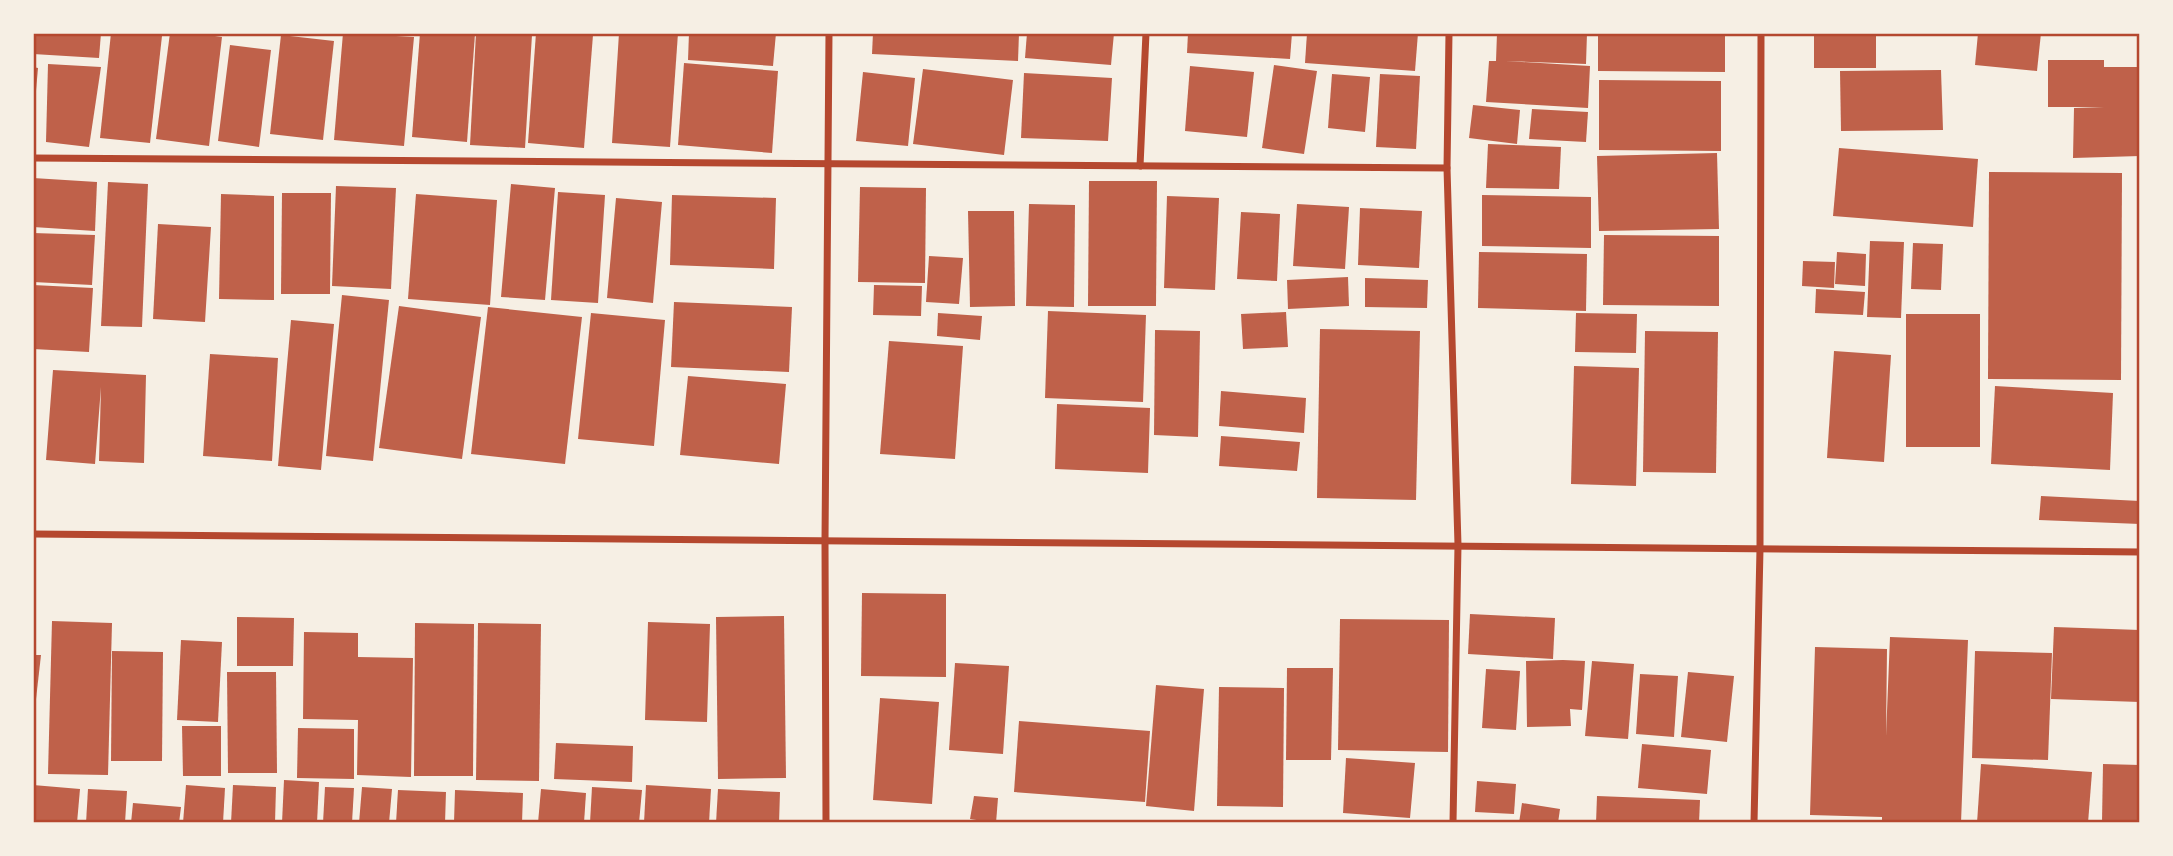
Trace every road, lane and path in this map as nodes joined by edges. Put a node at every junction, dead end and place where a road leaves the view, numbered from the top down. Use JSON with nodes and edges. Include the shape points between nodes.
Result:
{"nodes":[{"id":1,"x":829,"y":33,"type":"edge"},
{"id":2,"x":1146,"y":33,"type":"edge"},
{"id":3,"x":1449,"y":33,"type":"edge"},
{"id":4,"x":1761,"y":33,"type":"edge"},
{"id":5,"x":33,"y":158,"type":"edge"},
{"id":6,"x":828,"y":164,"type":"junction"},
{"id":7,"x":1140,"y":166,"type":"junction"},
{"id":8,"x":1447,"y":168,"type":"junction"},
{"id":9,"x":33,"y":534,"type":"edge"},
{"id":10,"x":825,"y":541,"type":"junction"},
{"id":11,"x":1458,"y":545,"type":"junction"},
{"id":12,"x":1760,"y":549,"type":"junction"},
{"id":13,"x":2140,"y":552,"type":"edge"},
{"id":14,"x":826,"y":823,"type":"edge"},
{"id":15,"x":1453,"y":823,"type":"edge"},
{"id":16,"x":1754,"y":823,"type":"edge"}],
"edges":[{"from":1,"to":6,"type":"street"},
{"from":2,"to":7,"type":"street"},
{"from":3,"to":8,"type":"street"},
{"from":4,"to":12,"type":"street"},
{"from":5,"to":6,"type":"street"},
{"from":6,"to":7,"type":"street"},
{"from":6,"to":10,"type":"street"},
{"from":7,"to":8,"type":"street"},
{"from":8,"to":11,"type":"street"},
{"from":9,"to":10,"type":"street"},
{"from":10,"to":11,"type":"street"},
{"from":10,"to":14,"type":"street"},
{"from":11,"to":12,"type":"street"},
{"from":11,"to":15,"type":"street"},
{"from":12,"to":13,"type":"street"},
{"from":12,"to":16,"type":"street"}]}
